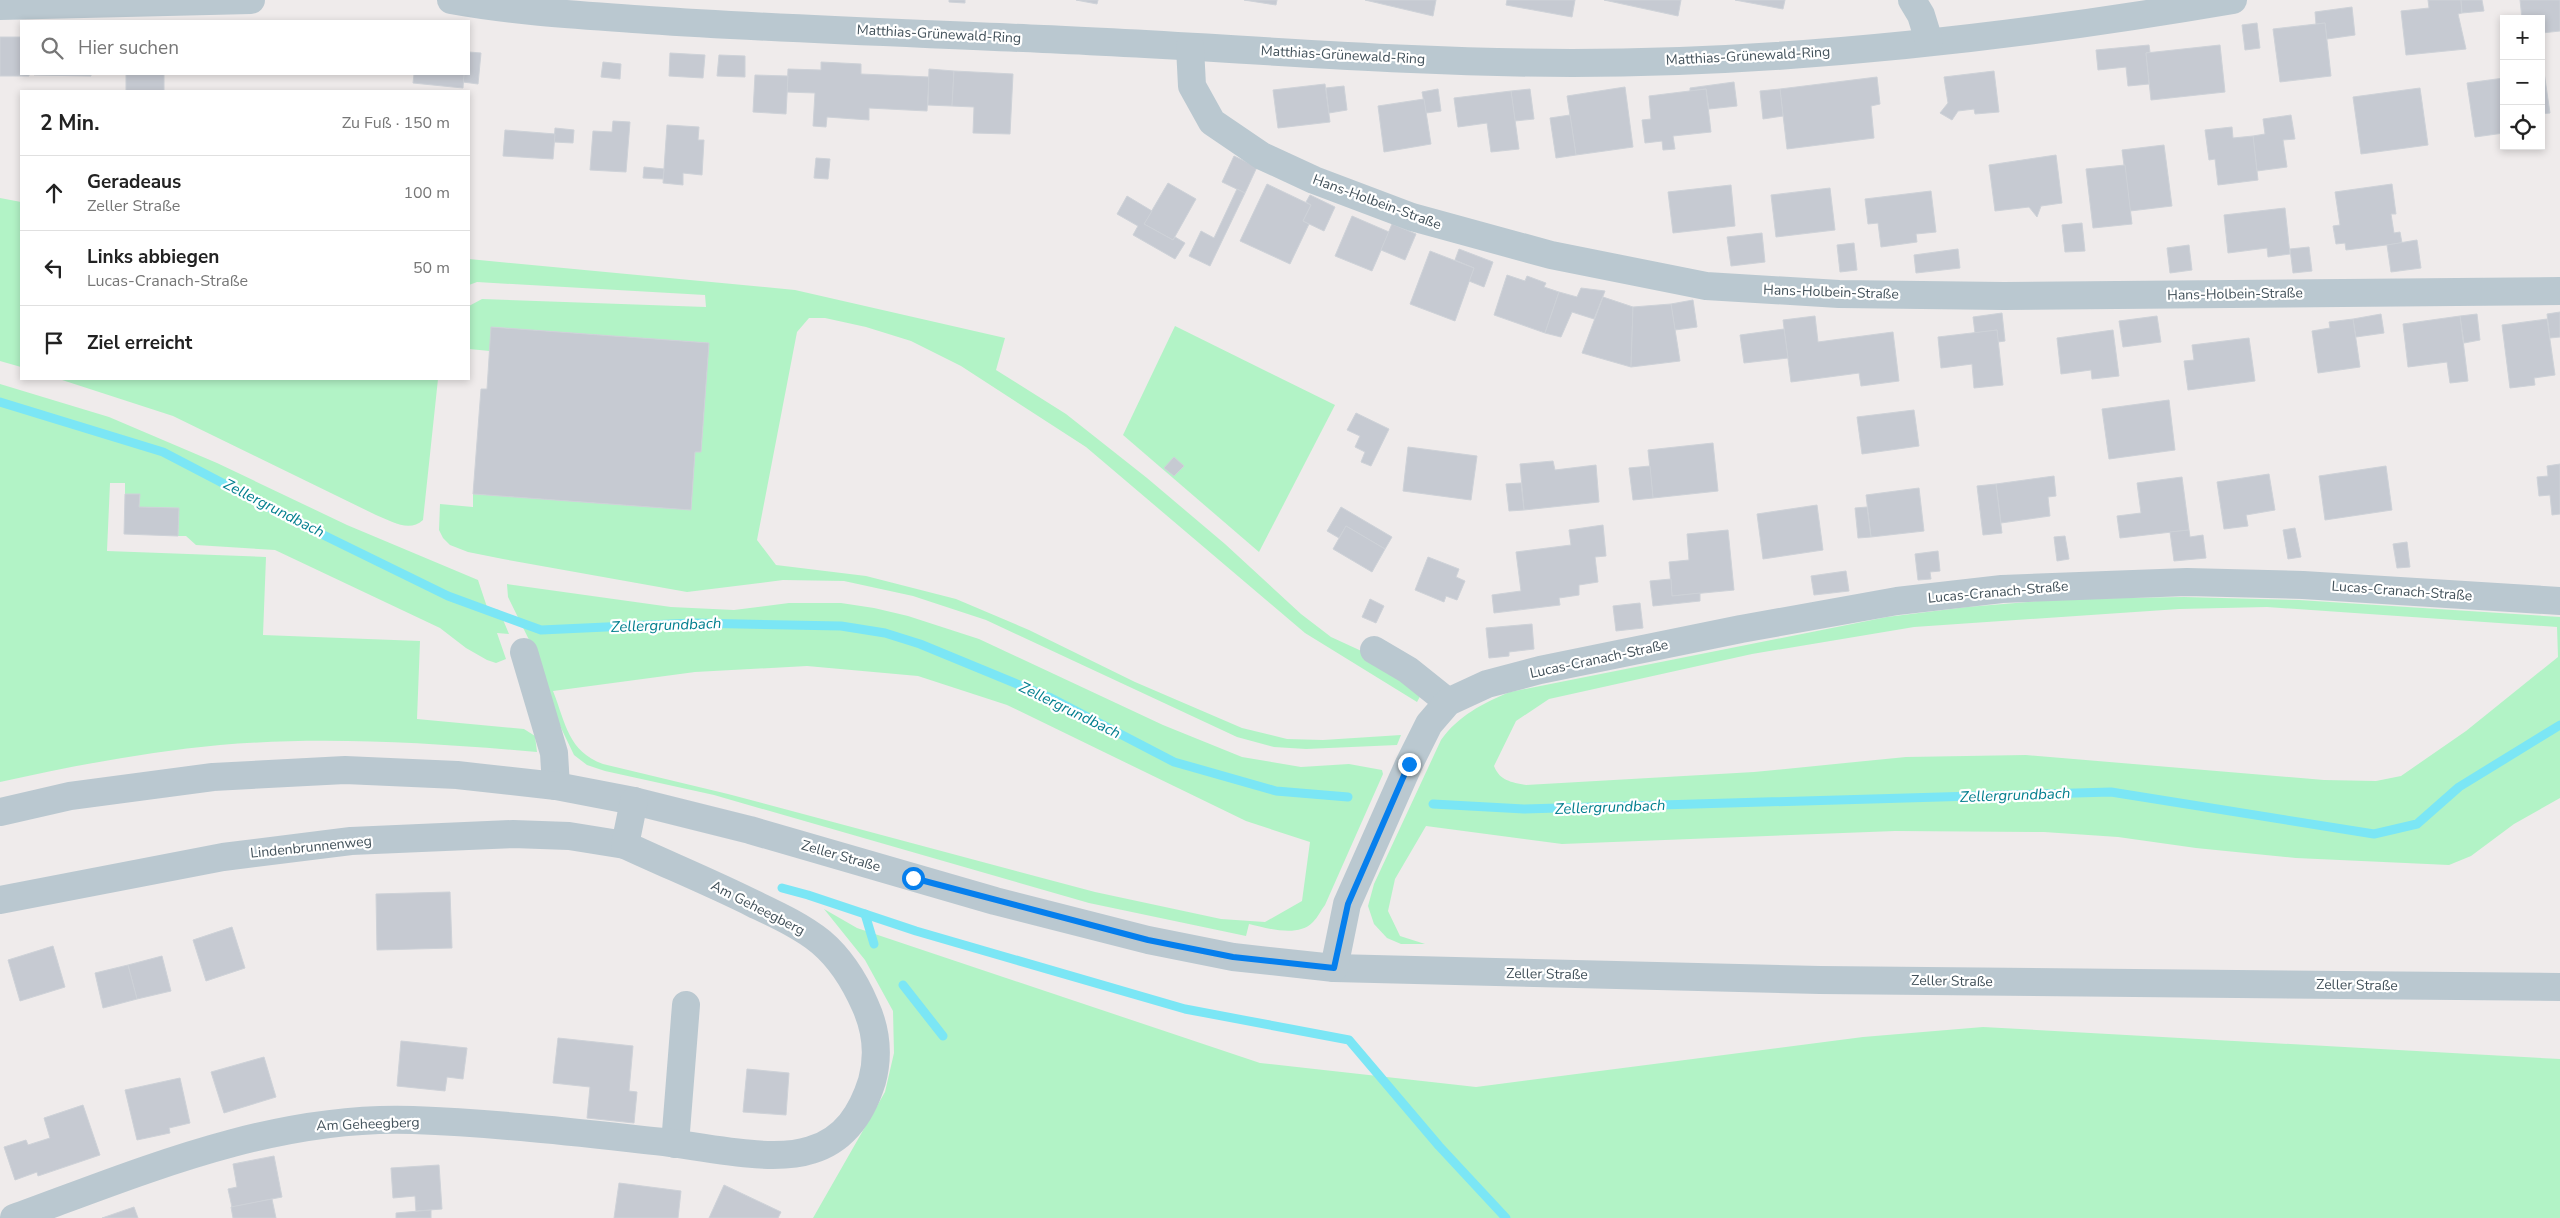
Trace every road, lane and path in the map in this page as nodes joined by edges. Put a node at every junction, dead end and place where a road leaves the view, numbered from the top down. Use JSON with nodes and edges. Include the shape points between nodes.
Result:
{"nodes":[{"id":1,"x":251,"y":0,"type":"edge"},
{"id":2,"x":452,"y":0,"type":"edge"},
{"id":3,"x":1912,"y":0,"type":"edge"},
{"id":4,"x":2233,"y":0,"type":"edge"},
{"id":5,"x":0,"y":6,"type":"edge"},
{"id":6,"x":1929,"y":41,"type":"junction"},
{"id":7,"x":1190,"y":47,"type":"junction"},
{"id":8,"x":2560,"y":291,"type":"edge"},
{"id":9,"x":2560,"y":600,"type":"edge"},
{"id":10,"x":1374,"y":650,"type":"dead end"},
{"id":11,"x":524,"y":652,"type":"dead end"},
{"id":12,"x":1448,"y":702,"type":"junction"},
{"id":13,"x":556,"y":786,"type":"junction"},
{"id":14,"x":634,"y":801,"type":"junction"},
{"id":15,"x":0,"y":812,"type":"edge"},
{"id":16,"x":625,"y":845,"type":"junction"},
{"id":17,"x":0,"y":900,"type":"edge"},
{"id":18,"x":1334,"y":968,"type":"junction"},
{"id":19,"x":2560,"y":987,"type":"edge"},
{"id":20,"x":686,"y":1005,"type":"dead end"},
{"id":21,"x":675,"y":1144,"type":"junction"},
{"id":22,"x":14,"y":1218,"type":"edge"}],
"edges":[{"from":1,"to":5,"type":"street"},
{"from":2,"to":7,"type":"street","name":"Matthias-Grünewald-Ring","via":[[531,12],[708,24]]},
{"from":3,"to":6,"type":"street","via":[[1921,15]]},
{"from":4,"to":6,"type":"street","name":"Matthias-Grünewald-Ring","via":[[2148,14]]},
{"from":6,"to":7,"type":"street","name":"Matthias-Grünewald-Ring","via":[[1837,52],[1573,63],[1385,58]]},
{"from":7,"to":8,"type":"street","name":"Hans-Holbein-Straße","via":[[1192,86],[1212,122],[1262,156],[1314,180],[1412,217],[1551,255],[1706,286],[1839,294],[2004,296]]},
{"from":9,"to":12,"type":"street","name":"Lucas-Cranach-Straße","via":[[2303,585],[2187,582],[2002,589],[1897,601],[1732,631],[1525,674],[1487,684]]},
{"from":10,"to":12,"type":"street","via":[[1408,670]]},
{"from":11,"to":13,"type":"street","via":[[554,753]]},
{"from":12,"to":18,"type":"street","name":"Lucas-Cranach-Straße","via":[[1429,724],[1351,895]]},
{"from":13,"to":14,"type":"street","name":"Zeller Straße"},
{"from":13,"to":15,"type":"street","via":[[457,775],[345,770],[278,772],[142,785],[70,796]]},
{"from":14,"to":16,"type":"street"},
{"from":14,"to":18,"type":"street","name":"Zeller Straße","via":[[1148,940],[1233,957]]},
{"from":16,"to":17,"type":"street","name":"Lindenbrunnenweg","via":[[569,836],[513,834],[351,841],[223,857]]},
{"from":16,"to":21,"type":"street","name":"Am Geheegberg","via":[[717,885],[779,916],[822,943],[841,962],[860,993],[871,1018],[877,1045],[874,1072],[855,1119],[839,1137],[822,1147],[788,1155]]},
{"from":18,"to":19,"type":"street","name":"Zeller Straße","via":[[1811,979]]},
{"from":20,"to":21,"type":"street"},
{"from":21,"to":22,"type":"street","name":"Am Geheegberg","via":[[532,1127],[409,1120],[336,1122],[274,1132],[212,1148]]}]}
